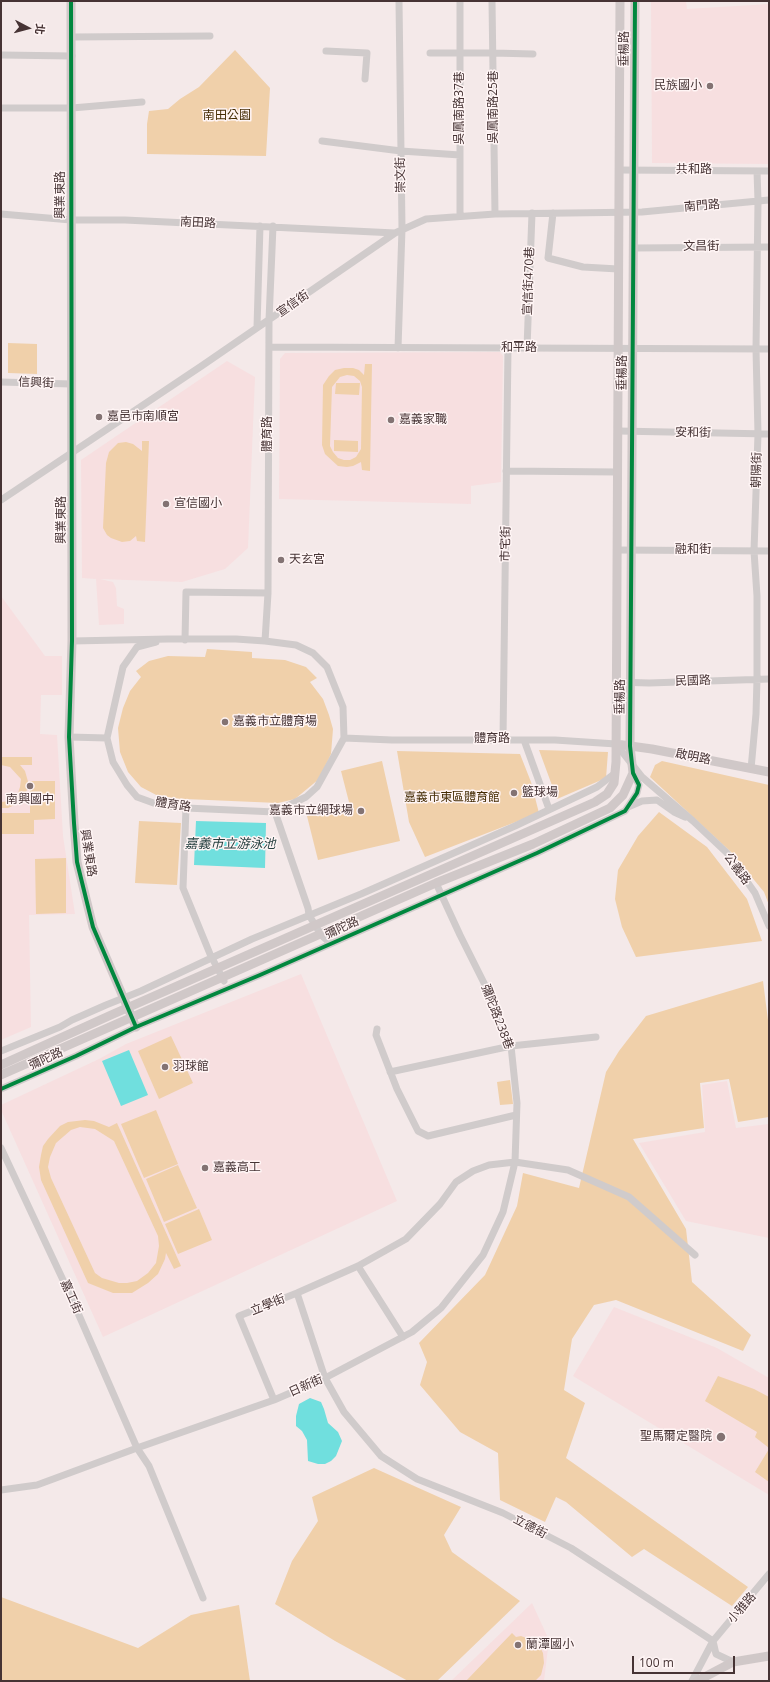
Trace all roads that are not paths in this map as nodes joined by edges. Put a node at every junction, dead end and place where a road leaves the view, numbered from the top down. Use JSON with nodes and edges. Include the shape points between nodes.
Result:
{"nodes":[{"id":1,"x":71,"y":1,"type":"edge"},
{"id":2,"x":399,"y":1,"type":"edge"},
{"id":3,"x":460,"y":1,"type":"edge"},
{"id":4,"x":492,"y":1,"type":"edge"},
{"id":5,"x":620,"y":1,"type":"edge"},
{"id":6,"x":636,"y":1,"type":"edge"},
{"id":7,"x":210,"y":36,"type":"dead end"},
{"id":8,"x":72,"y":37,"type":"junction"},
{"id":9,"x":326,"y":51,"type":"dead end"},
{"id":10,"x":430,"y":53,"type":"dead end"},
{"id":11,"x":460,"y":53,"type":"junction"},
{"id":12,"x":493,"y":53,"type":"junction"},
{"id":13,"x":533,"y":54,"type":"dead end"},
{"id":14,"x":2,"y":55,"type":"dead end"},
{"id":15,"x":72,"y":56,"type":"junction"},
{"id":16,"x":365,"y":79,"type":"dead end"},
{"id":17,"x":142,"y":102,"type":"dead end"},
{"id":18,"x":2,"y":108,"type":"edge"},
{"id":19,"x":72,"y":108,"type":"junction"},
{"id":20,"x":322,"y":141,"type":"dead end"},
{"id":21,"x":401,"y":151,"type":"junction"},
{"id":22,"x":460,"y":155,"type":"junction"},
{"id":23,"x":619,"y":170,"type":"junction"},
{"id":24,"x":634,"y":170,"type":"junction"},
{"id":25,"x":758,"y":171,"type":"junction"},
{"id":26,"x":769,"y":171,"type":"edge"},
{"id":27,"x":769,"y":200,"type":"edge"},
{"id":28,"x":758,"y":201,"type":"junction"},
{"id":29,"x":619,"y":212,"type":"junction"},
{"id":30,"x":634,"y":212,"type":"junction"},
{"id":31,"x":532,"y":213,"type":"junction"},
{"id":32,"x":553,"y":213,"type":"junction"},
{"id":33,"x":1,"y":214,"type":"edge"},
{"id":34,"x":495,"y":214,"type":"junction"},
{"id":35,"x":460,"y":215,"type":"junction"},
{"id":36,"x":71,"y":220,"type":"junction"},
{"id":37,"x":260,"y":226,"type":"junction"},
{"id":38,"x":273,"y":226,"type":"junction"},
{"id":39,"x":402,"y":229,"type":"junction"},
{"id":40,"x":395,"y":233,"type":"junction"},
{"id":41,"x":757,"y":247,"type":"junction"},
{"id":42,"x":769,"y":247,"type":"edge"},
{"id":43,"x":634,"y":248,"type":"junction"},
{"id":44,"x":618,"y":269,"type":"junction"},
{"id":45,"x":269,"y":320,"type":"junction"},
{"id":46,"x":257,"y":327,"type":"junction"},
{"id":47,"x":269,"y":347,"type":"junction"},
{"id":48,"x":618,"y":347,"type":"junction"},
{"id":49,"x":633,"y":347,"type":"junction"},
{"id":50,"x":398,"y":348,"type":"junction"},
{"id":51,"x":508,"y":348,"type":"junction"},
{"id":52,"x":527,"y":348,"type":"junction"},
{"id":53,"x":756,"y":349,"type":"junction"},
{"id":54,"x":769,"y":349,"type":"edge"},
{"id":55,"x":1,"y":382,"type":"edge"},
{"id":56,"x":71,"y":384,"type":"junction"},
{"id":57,"x":618,"y":431,"type":"junction"},
{"id":58,"x":632,"y":432,"type":"junction"},
{"id":59,"x":758,"y":434,"type":"junction"},
{"id":60,"x":769,"y":434,"type":"edge"},
{"id":61,"x":71,"y":454,"type":"junction"},
{"id":62,"x":506,"y":471,"type":"junction"},
{"id":63,"x":617,"y":472,"type":"junction"},
{"id":64,"x":1,"y":500,"type":"edge"},
{"id":65,"x":617,"y":550,"type":"junction"},
{"id":66,"x":632,"y":550,"type":"junction"},
{"id":67,"x":754,"y":551,"type":"junction"},
{"id":68,"x":769,"y":551,"type":"edge"},
{"id":69,"x":268,"y":593,"type":"junction"},
{"id":70,"x":168,"y":639,"type":"junction"},
{"id":71,"x":185,"y":640,"type":"junction"},
{"id":72,"x":72,"y":641,"type":"junction"},
{"id":73,"x":265,"y":641,"type":"junction"},
{"id":74,"x":757,"y":679,"type":"junction"},
{"id":75,"x":769,"y":679,"type":"edge"},
{"id":76,"x":616,"y":682,"type":"junction"},
{"id":77,"x":631,"y":682,"type":"junction"},
{"id":78,"x":69,"y":737,"type":"junction"},
{"id":79,"x":107,"y":738,"type":"junction"},
{"id":80,"x":344,"y":738,"type":"junction"},
{"id":81,"x":503,"y":739,"type":"junction"},
{"id":82,"x":524,"y":740,"type":"junction"},
{"id":83,"x":616,"y":744,"type":"junction"},
{"id":84,"x":630,"y":746,"type":"junction"},
{"id":85,"x":633,"y":769,"type":"junction"},
{"id":86,"x":751,"y":769,"type":"junction"},
{"id":87,"x":769,"y":772,"type":"edge"},
{"id":88,"x":614,"y":774,"type":"junction"},
{"id":89,"x":628,"y":807,"type":"junction"},
{"id":90,"x":186,"y":808,"type":"junction"},
{"id":91,"x":549,"y":809,"type":"junction"},
{"id":92,"x":275,"y":812,"type":"junction"},
{"id":93,"x":693,"y":821,"type":"junction"},
{"id":94,"x":436,"y":883,"type":"junction"},
{"id":95,"x":442,"y":894,"type":"junction"},
{"id":96,"x":308,"y":911,"type":"junction"},
{"id":97,"x":315,"y":925,"type":"junction"},
{"id":98,"x":769,"y":926,"type":"edge"},
{"id":99,"x":321,"y":935,"type":"junction"},
{"id":100,"x":252,"y":939,"type":"junction"},
{"id":101,"x":330,"y":943,"type":"junction"},
{"id":102,"x":258,"y":951,"type":"junction"},
{"id":103,"x":211,"y":955,"type":"junction"},
{"id":104,"x":263,"y":961,"type":"junction"},
{"id":105,"x":218,"y":969,"type":"junction"},
{"id":106,"x":267,"y":970,"type":"junction"},
{"id":107,"x":222,"y":978,"type":"junction"},
{"id":108,"x":227,"y":987,"type":"junction"},
{"id":109,"x":124,"y":998,"type":"junction"},
{"id":110,"x":128,"y":1008,"type":"junction"},
{"id":111,"x":132,"y":1018,"type":"junction"},
{"id":112,"x":65,"y":1020,"type":"junction"},
{"id":113,"x":136,"y":1027,"type":"junction"},
{"id":114,"x":377,"y":1029,"type":"dead end"},
{"id":115,"x":71,"y":1034,"type":"junction"},
{"id":116,"x":596,"y":1037,"type":"dead end"},
{"id":117,"x":75,"y":1043,"type":"junction"},
{"id":118,"x":511,"y":1046,"type":"junction"},
{"id":119,"x":1,"y":1052,"type":"edge"},
{"id":120,"x":81,"y":1054,"type":"junction"},
{"id":121,"x":1,"y":1065,"type":"edge"},
{"id":122,"x":390,"y":1072,"type":"junction"},
{"id":123,"x":1,"y":1075,"type":"edge"},
{"id":124,"x":1,"y":1089,"type":"edge"},
{"id":125,"x":516,"y":1115,"type":"junction"},
{"id":126,"x":1,"y":1148,"type":"edge"},
{"id":127,"x":515,"y":1162,"type":"junction"},
{"id":128,"x":695,"y":1255,"type":"dead end"},
{"id":129,"x":358,"y":1266,"type":"junction"},
{"id":130,"x":296,"y":1293,"type":"junction"},
{"id":131,"x":403,"y":1337,"type":"junction"},
{"id":132,"x":325,"y":1378,"type":"junction"},
{"id":133,"x":274,"y":1400,"type":"junction"},
{"id":134,"x":136,"y":1448,"type":"junction"},
{"id":135,"x":1,"y":1490,"type":"edge"},
{"id":136,"x":769,"y":1574,"type":"edge"},
{"id":137,"x":203,"y":1598,"type":"dead end"},
{"id":138,"x":714,"y":1641,"type":"junction"},
{"id":139,"x":769,"y":1656,"type":"edge"},
{"id":140,"x":733,"y":1662,"type":"junction"},
{"id":141,"x":692,"y":1681,"type":"edge"},
{"id":142,"x":696,"y":1681,"type":"edge"}],
"edges":[{"from":1,"to":8,"type":"street","name":"興業東路"},
{"from":2,"to":21,"type":"street","name":"崇文街"},
{"from":3,"to":11,"type":"street","name":"吳鳳南路37巷"},
{"from":4,"to":12,"type":"street","name":"吳鳳南路25巷"},
{"from":5,"to":23,"type":"street","name":"垂楊路"},
{"from":6,"to":24,"type":"street","name":"垂楊路"},
{"from":7,"to":8,"type":"street"},
{"from":8,"to":15,"type":"street","name":"興業東路"},
{"from":9,"to":16,"type":"street","via":[[367,53]]},
{"from":10,"to":11,"type":"street"},
{"from":11,"to":12,"type":"street"},
{"from":11,"to":22,"type":"street","name":"吳鳳南路37巷"},
{"from":12,"to":13,"type":"street"},
{"from":12,"to":34,"type":"street","name":"吳鳳南路25巷"},
{"from":14,"to":15,"type":"street"},
{"from":15,"to":19,"type":"street","name":"興業東路"},
{"from":17,"to":19,"type":"street"},
{"from":18,"to":19,"type":"street"},
{"from":19,"to":36,"type":"street","name":"興業東路"},
{"from":20,"to":21,"type":"street"},
{"from":21,"to":22,"type":"street"},
{"from":21,"to":39,"type":"street","name":"崇文街"},
{"from":22,"to":35,"type":"street","name":"吳鳳南路37巷"},
{"from":23,"to":24,"type":"street","name":"共和路"},
{"from":23,"to":29,"type":"street","name":"垂楊路"},
{"from":24,"to":25,"type":"street","name":"共和路"},
{"from":24,"to":30,"type":"street","name":"垂楊路"},
{"from":25,"to":26,"type":"street","name":"共和路"},
{"from":25,"to":28,"type":"street","name":"朝陽街"},
{"from":27,"to":28,"type":"street","name":"南門路"},
{"from":28,"to":30,"type":"street","name":"南門路"},
{"from":28,"to":41,"type":"street","name":"朝陽街"},
{"from":29,"to":30,"type":"street","name":"南門路"},
{"from":29,"to":32,"type":"street","name":"宣信街"},
{"from":29,"to":44,"type":"street","name":"垂楊路"},
{"from":30,"to":43,"type":"street","name":"垂楊路"},
{"from":31,"to":32,"type":"street","name":"宣信街"},
{"from":31,"to":34,"type":"street","name":"宣信街"},
{"from":31,"to":52,"type":"street","name":"宣信街470巷"},
{"from":32,"to":44,"type":"street","via":[[548,258],[583,267]]},
{"from":33,"to":36,"type":"street","name":"南田路"},
{"from":34,"to":35,"type":"street","name":"宣信街"},
{"from":35,"to":39,"type":"street","name":"宣信街","via":[[426,219]]},
{"from":36,"to":37,"type":"street","name":"南田路"},
{"from":36,"to":56,"type":"street","name":"興業東路"},
{"from":37,"to":38,"type":"street","name":"南田路"},
{"from":37,"to":46,"type":"street"},
{"from":38,"to":40,"type":"street","name":"南田路"},
{"from":38,"to":45,"type":"street","name":"體育路"},
{"from":39,"to":40,"type":"street","name":"宣信街"},
{"from":39,"to":50,"type":"street","name":"崇文街"},
{"from":40,"to":45,"type":"street","name":"宣信街"},
{"from":41,"to":42,"type":"street","name":"文昌街"},
{"from":41,"to":43,"type":"street","name":"文昌街"},
{"from":41,"to":53,"type":"street","name":"朝陽街"},
{"from":43,"to":49,"type":"street","name":"垂楊路"},
{"from":44,"to":48,"type":"street","name":"垂楊路"},
{"from":45,"to":46,"type":"street","name":"宣信街"},
{"from":45,"to":47,"type":"street","name":"體育路"},
{"from":46,"to":61,"type":"street","name":"宣信街"},
{"from":47,"to":50,"type":"street","name":"和平路"},
{"from":47,"to":69,"type":"street","name":"體育路"},
{"from":48,"to":49,"type":"street","name":"和平路"},
{"from":48,"to":52,"type":"street","name":"和平路"},
{"from":48,"to":57,"type":"street","name":"垂楊路"},
{"from":49,"to":53,"type":"street","name":"和平路"},
{"from":49,"to":58,"type":"street","name":"垂楊路"},
{"from":50,"to":51,"type":"street","name":"和平路"},
{"from":51,"to":52,"type":"street","name":"和平路"},
{"from":51,"to":62,"type":"street","name":"市宅街"},
{"from":53,"to":54,"type":"street","name":"和平路"},
{"from":53,"to":59,"type":"street","name":"朝陽街"},
{"from":55,"to":56,"type":"street","name":"信興街"},
{"from":56,"to":61,"type":"street","name":"興業東路"},
{"from":57,"to":58,"type":"street","name":"安和街"},
{"from":57,"to":63,"type":"street","name":"垂楊路"},
{"from":58,"to":59,"type":"street","name":"安和街"},
{"from":58,"to":66,"type":"street","name":"垂楊路"},
{"from":59,"to":60,"type":"street","name":"安和街"},
{"from":59,"to":67,"type":"street","name":"朝陽街"},
{"from":61,"to":64,"type":"street","name":"宣信街"},
{"from":61,"to":72,"type":"street","name":"興業東路"},
{"from":62,"to":63,"type":"street"},
{"from":62,"to":81,"type":"street","name":"市宅街"},
{"from":63,"to":65,"type":"street","name":"垂楊路"},
{"from":65,"to":66,"type":"street","name":"融和街"},
{"from":65,"to":76,"type":"street","name":"垂楊路"},
{"from":66,"to":67,"type":"street","name":"融和街"},
{"from":66,"to":77,"type":"street","name":"垂楊路"},
{"from":67,"to":68,"type":"street","name":"融和街"},
{"from":67,"to":74,"type":"street","name":"朝陽街"},
{"from":69,"to":71,"type":"street","via":[[186,592]]},
{"from":69,"to":73,"type":"street","name":"體育路"},
{"from":70,"to":71,"type":"street","name":"體育路"},
{"from":70,"to":72,"type":"street","name":"體育路"},
{"from":70,"to":79,"type":"street","name":"體育路","via":[[137,647],[123,668]]},
{"from":71,"to":73,"type":"street","name":"體育路"},
{"from":72,"to":78,"type":"street","name":"興業東路"},
{"from":73,"to":80,"type":"street","name":"體育路","via":[[296,645],[313,653],[327,667],[343,707]]},
{"from":74,"to":75,"type":"street","name":"民國路"},
{"from":74,"to":77,"type":"street","name":"民國路"},
{"from":74,"to":86,"type":"street","name":"朝陽街"},
{"from":76,"to":77,"type":"street","name":"民國路"},
{"from":76,"to":83,"type":"street","name":"垂楊路"},
{"from":77,"to":84,"type":"street","name":"垂楊路"},
{"from":78,"to":79,"type":"street"},
{"from":78,"to":109,"type":"street","name":"興業東路","via":[[78,862],[93,927]]},
{"from":79,"to":90,"type":"street","name":"體育路","via":[[113,762],[138,797],[159,805]]},
{"from":80,"to":81,"type":"street","name":"體育路"},
{"from":80,"to":92,"type":"street","name":"體育路","via":[[317,787],[301,800]]},
{"from":81,"to":82,"type":"street","name":"體育路"},
{"from":82,"to":83,"type":"street","name":"體育路"},
{"from":82,"to":91,"type":"street"},
{"from":83,"to":84,"type":"street","name":"啟明路"},
{"from":83,"to":85,"type":"street","name":"公義路"},
{"from":83,"to":88,"type":"street","name":"彌陀路"},
{"from":84,"to":85,"type":"street","name":"彌陀路"},
{"from":84,"to":86,"type":"street","name":"啟明路"},
{"from":85,"to":89,"type":"street","name":"彌陀路","via":[[639,785]]},
{"from":85,"to":93,"type":"street","name":"公義路"},
{"from":85,"to":94,"type":"street","name":"彌陀路","via":[[623,795],[610,808],[533,844]]},
{"from":86,"to":87,"type":"street","name":"啟明路"},
{"from":88,"to":91,"type":"street","name":"彌陀路","via":[[597,787]]},
{"from":88,"to":97,"type":"street","name":"彌陀路","via":[[614,783],[607,794],[595,802]]},
{"from":89,"to":93,"type":"street","name":"公義路","via":[[642,801],[657,800]]},
{"from":89,"to":95,"type":"street","name":"彌陀路","via":[[625,811],[562,841]]},
{"from":90,"to":92,"type":"street","name":"體育路"},
{"from":90,"to":103,"type":"street","via":[[183,888]]},
{"from":91,"to":96,"type":"street","name":"彌陀路","via":[[361,894]]},
{"from":92,"to":96,"type":"street"},
{"from":93,"to":98,"type":"street","name":"公義路","via":[[727,853],[755,893]]},
{"from":94,"to":95,"type":"street","name":"彌陀路238巷"},
{"from":94,"to":99,"type":"street","name":"彌陀路"},
{"from":95,"to":101,"type":"street","name":"彌陀路"},
{"from":95,"to":118,"type":"street","name":"彌陀路238巷","via":[[488,990]]},
{"from":96,"to":97,"type":"street"},
{"from":96,"to":100,"type":"street","name":"彌陀路"},
{"from":97,"to":99,"type":"street"},
{"from":97,"to":102,"type":"street","name":"彌陀路"},
{"from":99,"to":101,"type":"street"},
{"from":99,"to":104,"type":"street","name":"彌陀路"},
{"from":100,"to":102,"type":"street"},
{"from":100,"to":103,"type":"street","name":"彌陀路"},
{"from":101,"to":106,"type":"street","name":"彌陀路"},
{"from":102,"to":104,"type":"street"},
{"from":102,"to":105,"type":"street","name":"彌陀路"},
{"from":103,"to":105,"type":"street"},
{"from":103,"to":109,"type":"street","name":"彌陀路"},
{"from":104,"to":106,"type":"street"},
{"from":104,"to":107,"type":"street","name":"彌陀路"},
{"from":105,"to":107,"type":"street"},
{"from":105,"to":110,"type":"street","name":"彌陀路"},
{"from":106,"to":108,"type":"street","name":"彌陀路"},
{"from":107,"to":108,"type":"street"},
{"from":107,"to":111,"type":"street","name":"彌陀路"},
{"from":108,"to":113,"type":"street","name":"彌陀路"},
{"from":109,"to":110,"type":"street","name":"興業東路"},
{"from":109,"to":112,"type":"street","name":"彌陀路"},
{"from":110,"to":111,"type":"street","name":"興業東路"},
{"from":110,"to":115,"type":"street","name":"彌陀路"},
{"from":111,"to":113,"type":"street","name":"興業東路"},
{"from":111,"to":117,"type":"street","name":"彌陀路"},
{"from":112,"to":115,"type":"street"},
{"from":112,"to":119,"type":"street","name":"彌陀路"},
{"from":113,"to":120,"type":"street","name":"彌陀路"},
{"from":114,"to":122,"type":"street","via":[[376,1035]]},
{"from":115,"to":117,"type":"street"},
{"from":115,"to":121,"type":"street","name":"彌陀路"},
{"from":116,"to":118,"type":"street"},
{"from":117,"to":120,"type":"street"},
{"from":117,"to":123,"type":"street","name":"彌陀路"},
{"from":118,"to":122,"type":"street"},
{"from":118,"to":125,"type":"street","name":"彌陀路238巷"},
{"from":120,"to":124,"type":"street","name":"彌陀路"},
{"from":122,"to":125,"type":"street","via":[[418,1131],[428,1136]]},
{"from":125,"to":127,"type":"street","name":"彌陀路238巷"},
{"from":126,"to":134,"type":"street","name":"嘉工街","via":[[71,1297]]},
{"from":127,"to":128,"type":"street","name":"立學街","via":[[568,1170],[628,1197]]},
{"from":127,"to":129,"type":"street","name":"立學街","via":[[489,1165],[456,1182],[440,1204],[406,1238]]},
{"from":127,"to":131,"type":"street","name":"日新街","via":[[503,1212],[483,1255],[441,1308]]},
{"from":129,"to":130,"type":"street","name":"立學街"},
{"from":129,"to":131,"type":"street"},
{"from":130,"to":132,"type":"street","name":"立德街"},
{"from":130,"to":133,"type":"street","name":"立學街","via":[[239,1316]]},
{"from":131,"to":132,"type":"street","name":"日新街"},
{"from":132,"to":133,"type":"street","name":"日新街"},
{"from":132,"to":138,"type":"street","name":"立德街","via":[[344,1412],[381,1456],[417,1479],[503,1513],[571,1548]]},
{"from":133,"to":134,"type":"street","name":"日新街"},
{"from":134,"to":135,"type":"street","name":"日新街","via":[[37,1485]]},
{"from":134,"to":137,"type":"street","name":"嘉工街","via":[[149,1466]]},
{"from":136,"to":138,"type":"street","name":"小雅路"},
{"from":138,"to":140,"type":"street","via":[[716,1654]]},
{"from":138,"to":141,"type":"street"},
{"from":139,"to":140,"type":"street"},
{"from":140,"to":142,"type":"street"}]}
